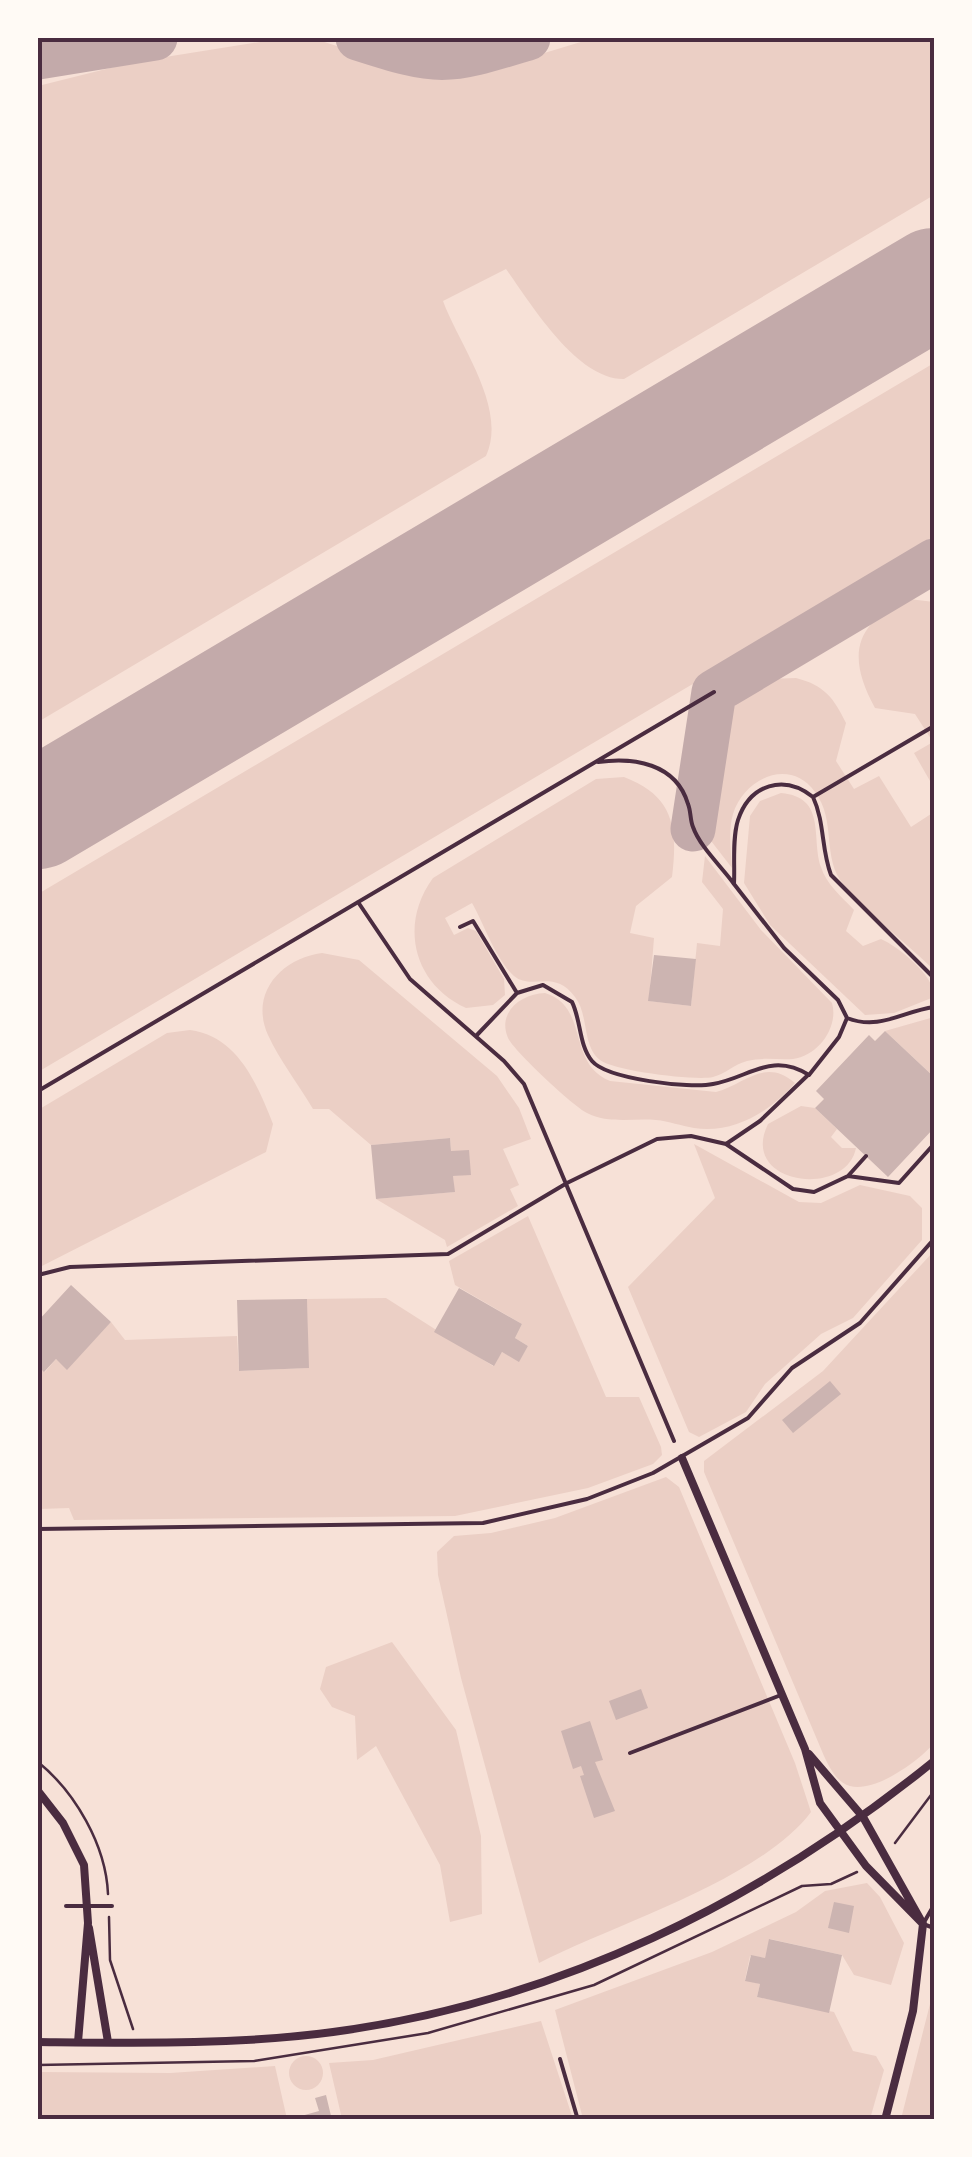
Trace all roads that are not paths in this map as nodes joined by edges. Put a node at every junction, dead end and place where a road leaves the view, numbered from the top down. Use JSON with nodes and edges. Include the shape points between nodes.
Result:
{"nodes":[{"id":1,"x":714,"y":692,"type":"dead end"},
{"id":2,"x":934,"y":726,"type":"edge"},
{"id":3,"x":596,"y":762,"type":"junction"},
{"id":4,"x":813,"y":798,"type":"junction"},
{"id":5,"x":734,"y":884,"type":"junction"},
{"id":6,"x":358,"y":902,"type":"junction"},
{"id":7,"x":460,"y":927,"type":"dead end"},
{"id":8,"x":934,"y":978,"type":"edge"},
{"id":9,"x":517,"y":993,"type":"junction"},
{"id":10,"x":934,"y":1008,"type":"edge"},
{"id":11,"x":846,"y":1018,"type":"junction"},
{"id":12,"x":476,"y":1036,"type":"junction"},
{"id":13,"x":808,"y":1075,"type":"junction"},
{"id":14,"x":38,"y":1091,"type":"edge"},
{"id":15,"x":726,"y":1144,"type":"junction"},
{"id":16,"x":934,"y":1144,"type":"edge"},
{"id":17,"x":866,"y":1156,"type":"dead end"},
{"id":18,"x":848,"y":1176,"type":"junction"},
{"id":19,"x":567,"y":1183,"type":"junction"},
{"id":20,"x":934,"y":1239,"type":"edge"},
{"id":21,"x":38,"y":1275,"type":"edge"},
{"id":22,"x":674,"y":1442,"type":"dead end"},
{"id":23,"x":682,"y":1458,"type":"junction"},
{"id":24,"x":38,"y":1529,"type":"edge"},
{"id":25,"x":781,"y":1695,"type":"junction"},
{"id":26,"x":805,"y":1749,"type":"junction"},
{"id":27,"x":630,"y":1753,"type":"dead end"},
{"id":28,"x":934,"y":1761,"type":"edge"},
{"id":29,"x":38,"y":1792,"type":"edge"},
{"id":30,"x":863,"y":1817,"type":"junction"},
{"id":31,"x":838,"y":1832,"type":"junction"},
{"id":32,"x":934,"y":1905,"type":"edge"},
{"id":33,"x":66,"y":1906,"type":"dead end"},
{"id":34,"x":88,"y":1906,"type":"junction"},
{"id":35,"x":112,"y":1906,"type":"dead end"},
{"id":36,"x":88,"y":1923,"type":"junction"},
{"id":37,"x":923,"y":1924,"type":"junction"},
{"id":38,"x":934,"y":1928,"type":"edge"},
{"id":39,"x":38,"y":2042,"type":"edge"},
{"id":40,"x":78,"y":2042,"type":"junction"},
{"id":41,"x":108,"y":2042,"type":"junction"},
{"id":42,"x":560,"y":2059,"type":"dead end"},
{"id":43,"x":578,"y":2120,"type":"edge"},
{"id":44,"x":885,"y":2120,"type":"edge"}],
"edges":[{"from":1,"to":3,"type":"lane"},
{"from":2,"to":4,"type":"lane"},
{"from":3,"to":5,"type":"lane","via":[[627,758],[672,778],[693,829]]},
{"from":3,"to":6,"type":"lane"},
{"from":4,"to":5,"type":"lane","via":[[788,783],[758,790],[738,822]]},
{"from":4,"to":8,"type":"lane","via":[[831,875]]},
{"from":5,"to":11,"type":"lane","via":[[784,948],[838,1000]]},
{"from":6,"to":12,"type":"lane","via":[[410,979]]},
{"from":6,"to":14,"type":"lane"},
{"from":7,"to":9,"type":"lane","via":[[473,921]]},
{"from":9,"to":12,"type":"lane"},
{"from":9,"to":13,"type":"lane","via":[[543,985],[564,994],[576,1010],[588,1054],[614,1074],[698,1086],[770,1064]]},
{"from":10,"to":11,"type":"lane","via":[[881,1022]]},
{"from":11,"to":13,"type":"lane"},
{"from":12,"to":19,"type":"lane","via":[[524,1084]]},
{"from":13,"to":15,"type":"lane"},
{"from":15,"to":18,"type":"lane","via":[[793,1189],[814,1192]]},
{"from":15,"to":19,"type":"lane","via":[[691,1136],[657,1139]]},
{"from":16,"to":18,"type":"lane","via":[[899,1184]]},
{"from":17,"to":18,"type":"lane"},
{"from":19,"to":21,"type":"lane","via":[[448,1254],[70,1267]]},
{"from":19,"to":22,"type":"lane"},
{"from":20,"to":23,"type":"lane","via":[[860,1323],[792,1368],[748,1418]]},
{"from":23,"to":24,"type":"lane","via":[[588,1498],[483,1524]]},
{"from":23,"to":25,"type":"street"},
{"from":25,"to":26,"type":"street"},
{"from":25,"to":27,"type":"lane"},
{"from":26,"to":30,"type":"street"},
{"from":26,"to":31,"type":"street","via":[[820,1802]]},
{"from":28,"to":30,"type":"street"},
{"from":29,"to":34,"type":"street","via":[[64,1823],[84,1864]]},
{"from":30,"to":31,"type":"street"},
{"from":30,"to":37,"type":"street"},
{"from":31,"to":37,"type":"street"},
{"from":31,"to":41,"type":"street","via":[[737,1896],[628,1951],[486,2002],[332,2032]]},
{"from":32,"to":37,"type":"lane"},
{"from":33,"to":34,"type":"lane"},
{"from":34,"to":35,"type":"lane"},
{"from":34,"to":36,"type":"street"},
{"from":36,"to":40,"type":"street"},
{"from":36,"to":41,"type":"street"},
{"from":37,"to":38,"type":"lane"},
{"from":37,"to":44,"type":"street","via":[[913,2012]]},
{"from":39,"to":40,"type":"street"},
{"from":40,"to":41,"type":"street"},
{"from":42,"to":43,"type":"lane"}]}
